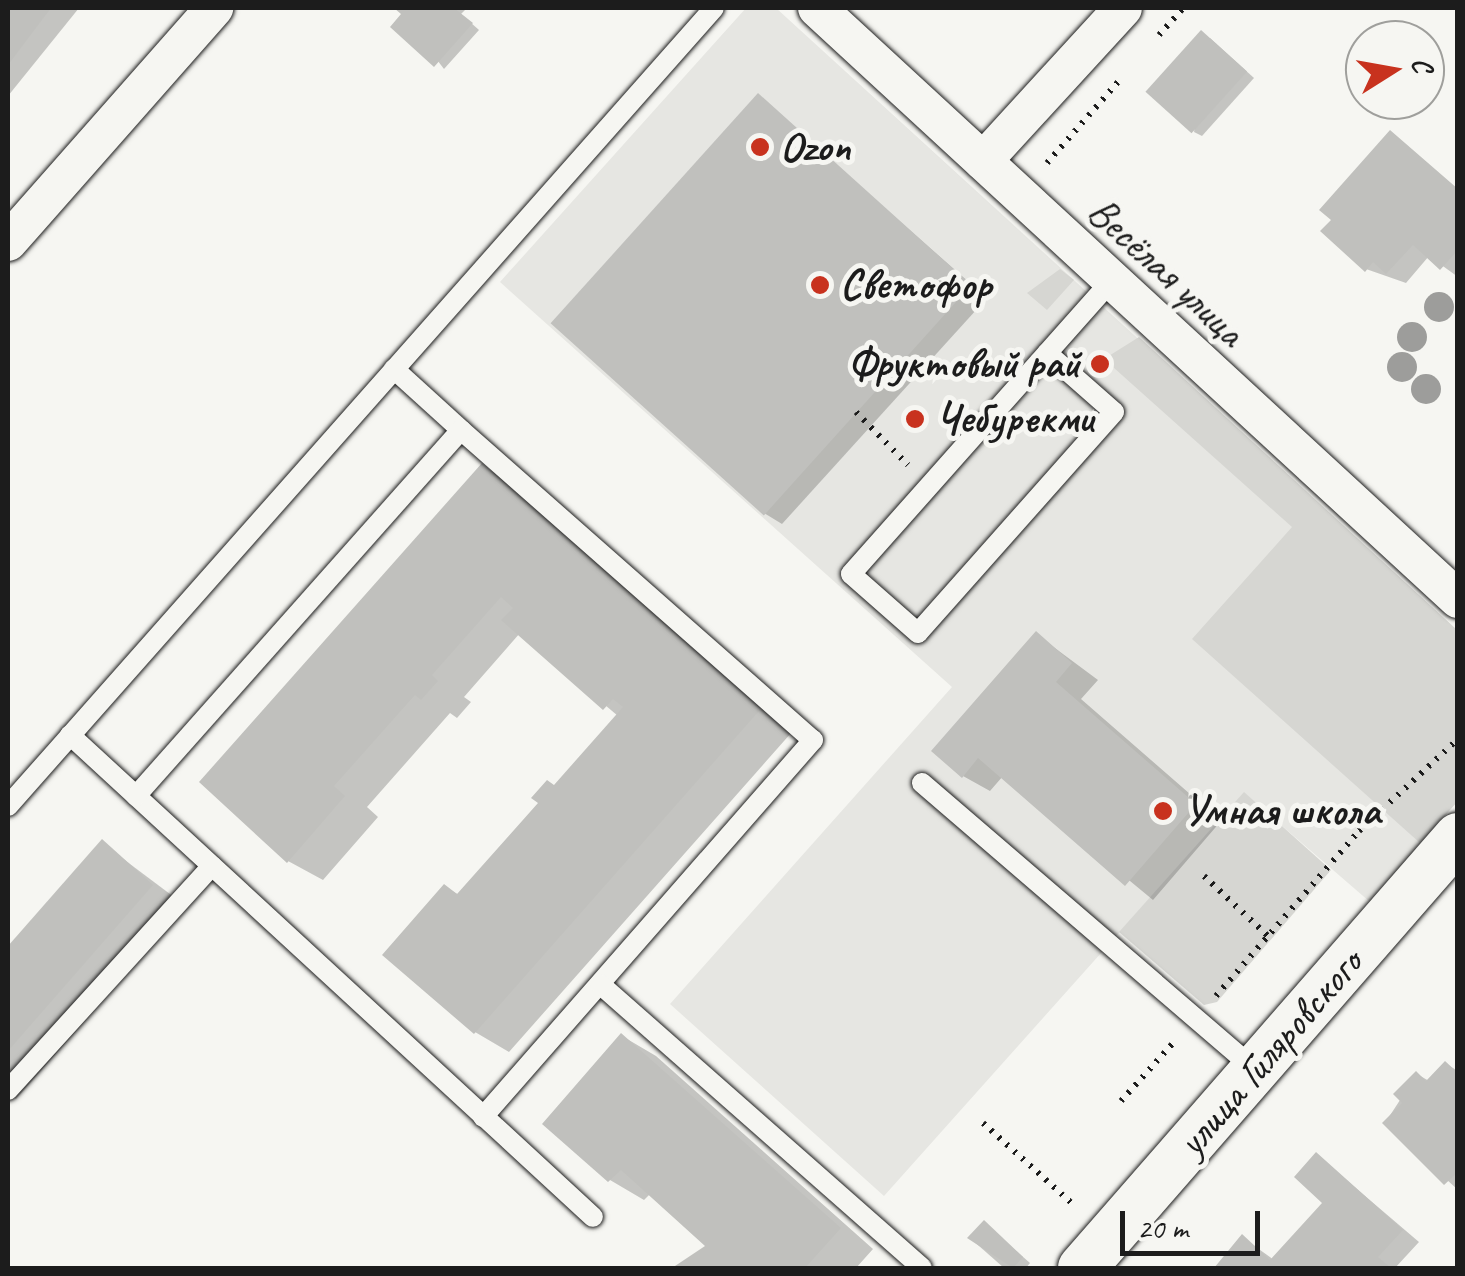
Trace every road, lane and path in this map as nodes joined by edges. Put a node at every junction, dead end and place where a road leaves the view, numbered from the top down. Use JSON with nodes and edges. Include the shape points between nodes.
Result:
{"nodes":[{"id":1,"x":214,"y":8,"type":"edge"},
{"id":2,"x":714,"y":8,"type":"edge"},
{"id":3,"x":817,"y":8,"type":"edge"},
{"id":4,"x":1124,"y":8,"type":"edge"},
{"id":5,"x":983,"y":162,"type":"junction"},
{"id":6,"x":8,"y":242,"type":"edge"},
{"id":7,"x":1110,"y":282,"type":"junction"},
{"id":8,"x":1047,"y":353,"type":"junction"},
{"id":9,"x":394,"y":369,"type":"junction"},
{"id":10,"x":856,"y":412,"type":"dead end"},
{"id":11,"x":461,"y":430,"type":"junction"},
{"id":12,"x":920,"y":477,"type":"dead end"},
{"id":13,"x":1458,"y":599,"type":"edge"},
{"id":14,"x":70,"y":735,"type":"junction"},
{"id":15,"x":1458,"y":739,"type":"edge"},
{"id":16,"x":922,"y":783,"type":"dead end"},
{"id":17,"x":136,"y":796,"type":"junction"},
{"id":18,"x":8,"y":806,"type":"edge"},
{"id":19,"x":1458,"y":836,"type":"edge"},
{"id":20,"x":212,"y":866,"type":"junction"},
{"id":21,"x":1204,"y":876,"type":"dead end"},
{"id":22,"x":1268,"y":936,"type":"junction"},
{"id":23,"x":600,"y":984,"type":"junction"},
{"id":24,"x":1210,"y":1004,"type":"dead end"},
{"id":25,"x":1177,"y":1038,"type":"dead end"},
{"id":26,"x":1255,"y":1070,"type":"junction"},
{"id":27,"x":8,"y":1090,"type":"edge"},
{"id":28,"x":1121,"y":1101,"type":"dead end"},
{"id":29,"x":484,"y":1117,"type":"junction"},
{"id":30,"x":983,"y":1123,"type":"dead end"},
{"id":31,"x":1084,"y":1214,"type":"dead end"},
{"id":32,"x":593,"y":1217,"type":"dead end"},
{"id":33,"x":922,"y":1268,"type":"edge"},
{"id":34,"x":1082,"y":1268,"type":"edge"}],
"edges":[{"from":1,"to":6,"type":"street"},
{"from":2,"to":9,"type":"lane"},
{"from":3,"to":5,"type":"street","name":"Весёлая улица"},
{"from":4,"to":5,"type":"street"},
{"from":5,"to":7,"type":"street","name":"Весёлая улица"},
{"from":7,"to":8,"type":"lane"},
{"from":7,"to":13,"type":"street","name":"Весёлая улица"},
{"from":8,"to":8,"type":"lane","via":[[851,574],[918,633],[1114,412]]},
{"from":9,"to":11,"type":"lane"},
{"from":9,"to":14,"type":"lane"},
{"from":10,"to":12,"type":"path"},
{"from":11,"to":17,"type":"lane"},
{"from":11,"to":23,"type":"lane","via":[[813,740]]},
{"from":14,"to":17,"type":"lane"},
{"from":14,"to":18,"type":"lane"},
{"from":15,"to":22,"type":"path","via":[[1359,831]]},
{"from":16,"to":26,"type":"lane"},
{"from":17,"to":20,"type":"lane"},
{"from":19,"to":26,"type":"street","name":"улица Гиляровского"},
{"from":20,"to":27,"type":"lane"},
{"from":20,"to":29,"type":"lane"},
{"from":21,"to":22,"type":"path"},
{"from":22,"to":24,"type":"path"},
{"from":23,"to":29,"type":"lane"},
{"from":23,"to":33,"type":"lane"},
{"from":25,"to":28,"type":"path"},
{"from":26,"to":34,"type":"street","name":"улица Гиляровского"},
{"from":29,"to":32,"type":"lane"},
{"from":30,"to":31,"type":"path"}]}
